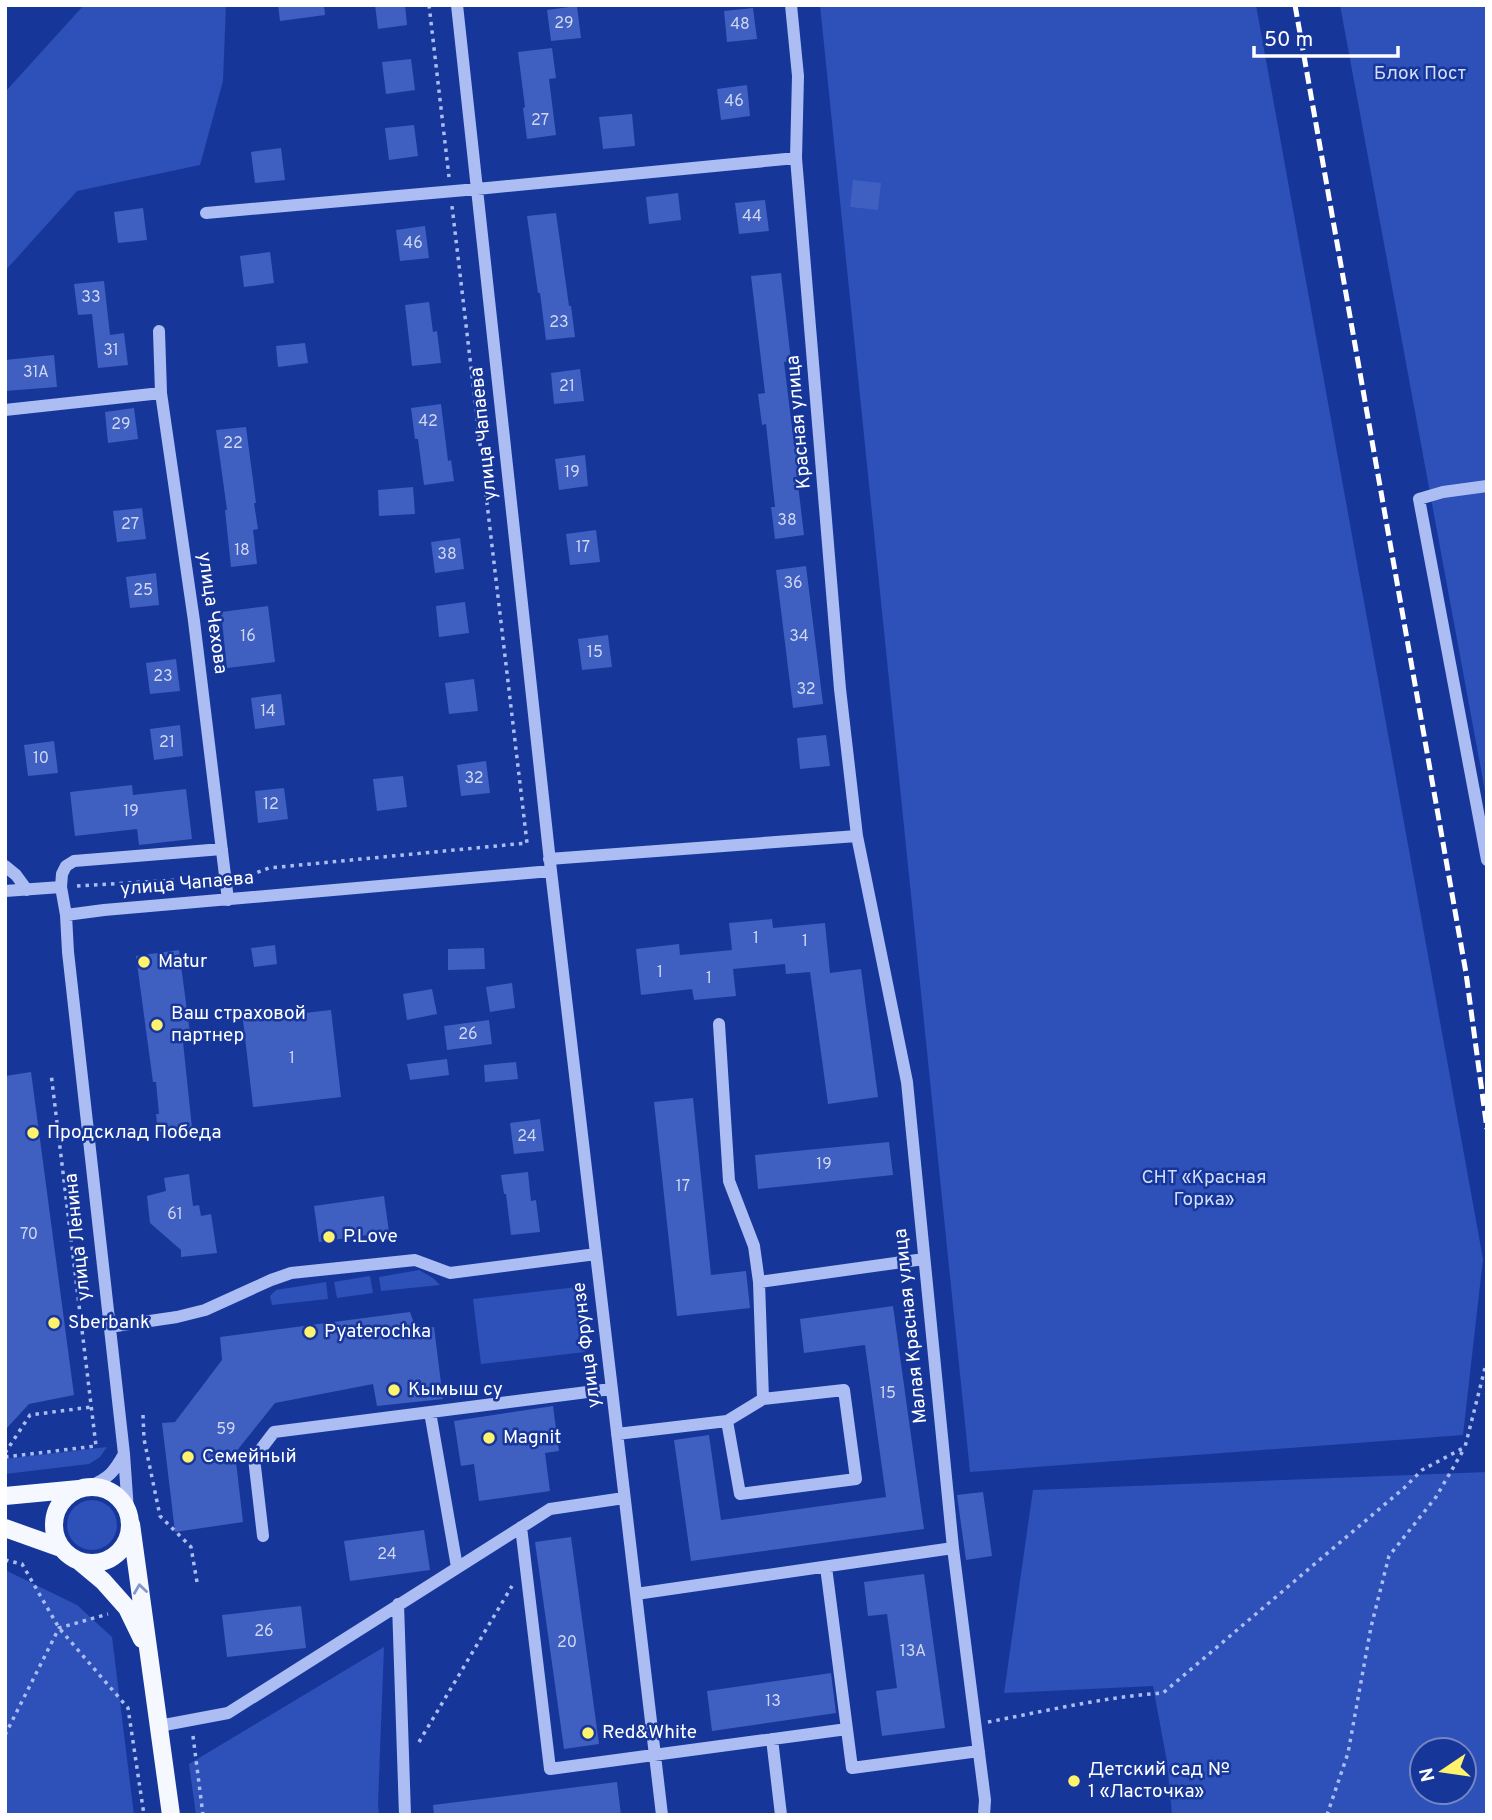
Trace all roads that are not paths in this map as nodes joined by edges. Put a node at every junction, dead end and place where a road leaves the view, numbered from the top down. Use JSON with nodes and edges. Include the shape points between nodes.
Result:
{"nodes":[{"id":1,"x":457,"y":5,"type":"edge"},
{"id":2,"x":791,"y":5,"type":"edge"},
{"id":3,"x":796,"y":158,"type":"junction"},
{"id":4,"x":477,"y":189,"type":"junction"},
{"id":5,"x":206,"y":213,"type":"dead end"},
{"id":6,"x":159,"y":331,"type":"dead end"},
{"id":7,"x":162,"y":393,"type":"junction"},
{"id":8,"x":5,"y":410,"type":"edge"},
{"id":9,"x":1487,"y":486,"type":"edge"},
{"id":10,"x":857,"y":836,"type":"junction"},
{"id":11,"x":222,"y":849,"type":"junction"},
{"id":12,"x":1487,"y":860,"type":"edge"},
{"id":13,"x":550,"y":865,"type":"junction"},
{"id":14,"x":5,"y":866,"type":"edge"},
{"id":15,"x":61,"y":887,"type":"junction"},
{"id":16,"x":27,"y":890,"type":"junction"},
{"id":17,"x":5,"y":891,"type":"edge"},
{"id":18,"x":228,"y":900,"type":"junction"},
{"id":19,"x":66,"y":915,"type":"junction"},
{"id":20,"x":719,"y":1024,"type":"dead end"},
{"id":21,"x":596,"y":1254,"type":"junction"},
{"id":22,"x":924,"y":1259,"type":"junction"},
{"id":23,"x":759,"y":1282,"type":"junction"},
{"id":24,"x":109,"y":1327,"type":"junction"},
{"id":25,"x":611,"y":1389,"type":"junction"},
{"id":26,"x":763,"y":1399,"type":"junction"},
{"id":27,"x":430,"y":1412,"type":"junction"},
{"id":28,"x":727,"y":1422,"type":"junction"},
{"id":29,"x":617,"y":1434,"type":"junction"},
{"id":30,"x":124,"y":1454,"type":"junction"},
{"id":31,"x":85,"y":1488,"type":"junction"},
{"id":32,"x":5,"y":1496,"type":"edge"},
{"id":33,"x":624,"y":1498,"type":"junction"},
{"id":34,"x":129,"y":1518,"type":"junction"},
{"id":35,"x":521,"y":1527,"type":"junction"},
{"id":36,"x":5,"y":1528,"type":"edge"},
{"id":37,"x":263,"y":1536,"type":"dead end"},
{"id":38,"x":61,"y":1548,"type":"junction"},
{"id":39,"x":953,"y":1548,"type":"junction"},
{"id":40,"x":79,"y":1561,"type":"junction"},
{"id":41,"x":457,"y":1567,"type":"junction"},
{"id":42,"x":826,"y":1567,"type":"junction"},
{"id":43,"x":636,"y":1594,"type":"junction"},
{"id":44,"x":398,"y":1604,"type":"junction"},
{"id":45,"x":150,"y":1654,"type":"junction"},
{"id":46,"x":159,"y":1726,"type":"junction"},
{"id":47,"x":847,"y":1729,"type":"junction"},
{"id":48,"x":772,"y":1739,"type":"junction"},
{"id":49,"x":979,"y":1751,"type":"junction"},
{"id":50,"x":655,"y":1755,"type":"junction"},
{"id":51,"x":171,"y":1815,"type":"edge"},
{"id":52,"x":405,"y":1815,"type":"edge"},
{"id":53,"x":662,"y":1815,"type":"edge"},
{"id":54,"x":781,"y":1815,"type":"edge"},
{"id":55,"x":984,"y":1815,"type":"edge"}],
"edges":[{"from":1,"to":4,"type":"street","name":"улица Чапаева"},
{"from":2,"to":3,"type":"street","name":"Красная улица","via":[[797,76]]},
{"from":3,"to":4,"type":"street"},
{"from":3,"to":10,"type":"street","name":"Красная улица","via":[[840,689]]},
{"from":4,"to":5,"type":"street"},
{"from":4,"to":13,"type":"street","name":"улица Чапаева"},
{"from":6,"to":7,"type":"street","name":"улица Чехова"},
{"from":7,"to":8,"type":"street"},
{"from":7,"to":11,"type":"street","name":"улица Чехова"},
{"from":9,"to":12,"type":"street","via":[[1419,499]]},
{"from":10,"to":13,"type":"street","name":"улица Чапаева"},
{"from":10,"to":22,"type":"street","name":"Малая Красная улица","via":[[907,1082]]},
{"from":11,"to":15,"type":"street","via":[[74,861],[66,866]]},
{"from":11,"to":18,"type":"street","name":"улица Чехова"},
{"from":13,"to":18,"type":"street","name":"улица Чапаева"},
{"from":13,"to":21,"type":"street","name":"улица Фрунзе"},
{"from":14,"to":16,"type":"street"},
{"from":15,"to":16,"type":"street"},
{"from":15,"to":19,"type":"street","name":"улица Ленина"},
{"from":16,"to":17,"type":"street"},
{"from":18,"to":19,"type":"street","name":"улица Чапаева"},
{"from":19,"to":24,"type":"street","name":"улица Ленина"},
{"from":20,"to":23,"type":"street","via":[[729,1181],[754,1245]]},
{"from":21,"to":24,"type":"street","via":[[450,1273],[415,1260],[291,1273],[205,1310]]},
{"from":21,"to":25,"type":"street","name":"улица Фрунзе"},
{"from":22,"to":23,"type":"street"},
{"from":22,"to":39,"type":"street","name":"Малая Красная улица"},
{"from":23,"to":26,"type":"street"},
{"from":24,"to":30,"type":"street","name":"улица Ленина"},
{"from":25,"to":27,"type":"street"},
{"from":25,"to":29,"type":"street","name":"улица Фрунзе"},
{"from":26,"to":28,"type":"street"},
{"from":26,"to":28,"type":"street","via":[[844,1390],[856,1479],[740,1494]]},
{"from":27,"to":37,"type":"street","via":[[274,1432],[254,1458]]},
{"from":27,"to":41,"type":"street"},
{"from":28,"to":29,"type":"street"},
{"from":29,"to":33,"type":"street","name":"улица Фрунзе"},
{"from":30,"to":31,"type":"street","via":[[104,1481]]},
{"from":30,"to":34,"type":"street","name":"улица Ленина"},
{"from":31,"to":32,"type":"main road"},
{"from":31,"to":34,"type":"main road","via":[[113,1493]]},
{"from":31,"to":38,"type":"main road","via":[[69,1494],[55,1514]]},
{"from":33,"to":35,"type":"street","via":[[550,1509]]},
{"from":33,"to":43,"type":"street","name":"улица Фрунзе"},
{"from":34,"to":40,"type":"main road","via":[[129,1536],[115,1556],[104,1562]]},
{"from":45,"to":34,"type":"main road","name":"улица Ленина","one_way":true},
{"from":35,"to":41,"type":"street"},
{"from":35,"to":50,"type":"street","via":[[550,1769]]},
{"from":36,"to":38,"type":"main road"},
{"from":38,"to":40,"type":"main road"},
{"from":39,"to":42,"type":"street"},
{"from":39,"to":49,"type":"street","name":"Малая Красная улица"},
{"from":40,"to":45,"type":"main road","via":[[127,1608]]},
{"from":41,"to":44,"type":"street"},
{"from":42,"to":43,"type":"street"},
{"from":42,"to":47,"type":"street"},
{"from":43,"to":50,"type":"street","name":"улица Фрунзе"},
{"from":44,"to":46,"type":"street","via":[[229,1713]]},
{"from":44,"to":52,"type":"street"},
{"from":45,"to":46,"type":"main road","name":"улица Ленина"},
{"from":46,"to":51,"type":"main road","name":"улица Ленина"},
{"from":47,"to":48,"type":"street"},
{"from":47,"to":49,"type":"street","via":[[852,1768]]},
{"from":48,"to":50,"type":"street"},
{"from":48,"to":54,"type":"street"},
{"from":49,"to":55,"type":"street","name":"Малая Красная улица"},
{"from":50,"to":53,"type":"street","name":"улица Фрунзе"}]}
